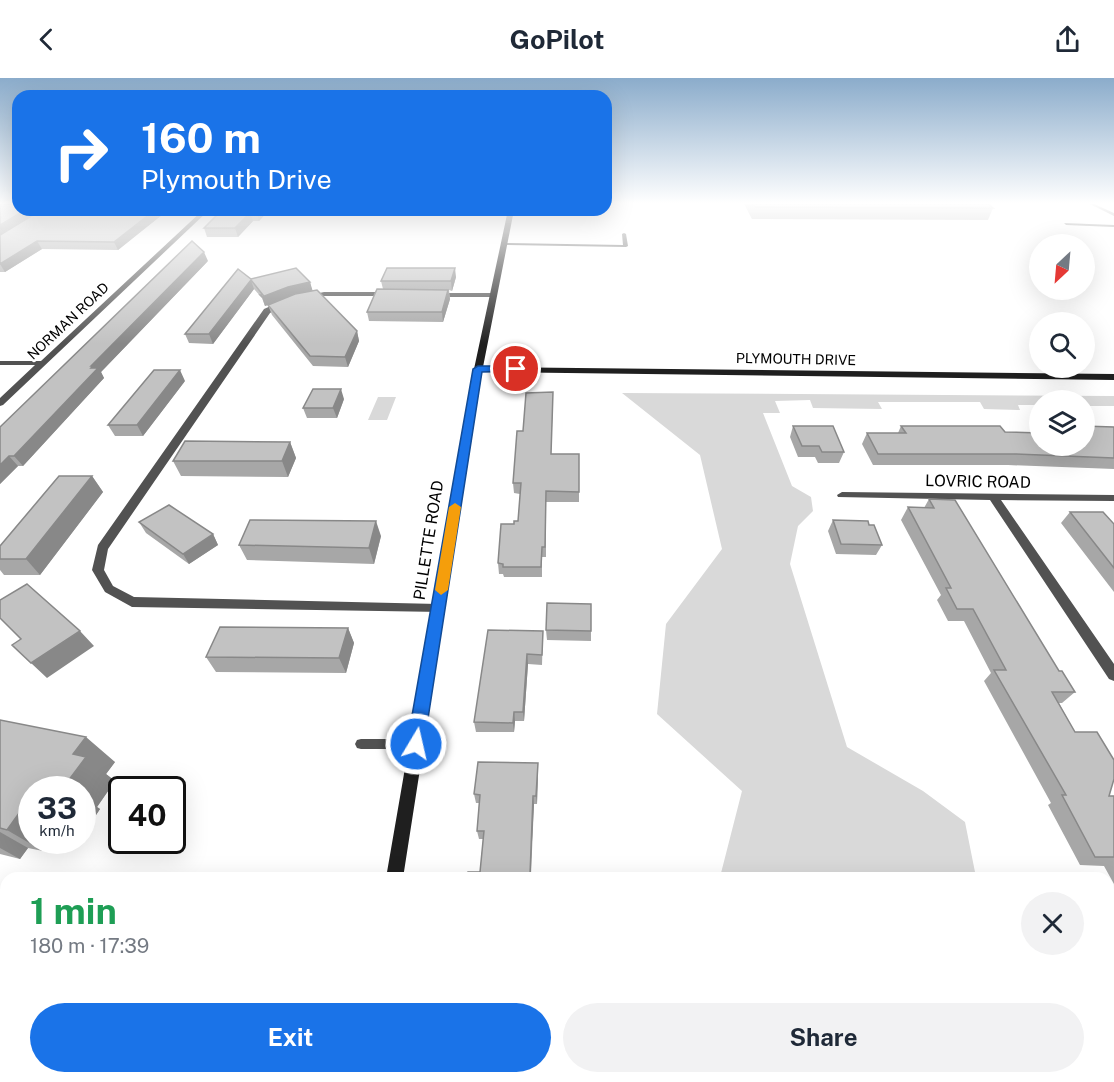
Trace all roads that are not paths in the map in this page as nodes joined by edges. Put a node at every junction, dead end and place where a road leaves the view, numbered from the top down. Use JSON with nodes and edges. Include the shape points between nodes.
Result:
{"nodes":[{"id":1,"x":162,"y":251,"type":"edge"},
{"id":2,"x":501,"y":251,"type":"edge"},
{"id":3,"x":403,"y":294,"type":"edge"},
{"id":4,"x":425,"y":294,"type":"edge"},
{"id":5,"x":492,"y":295,"type":"junction"},
{"id":6,"x":0,"y":363,"type":"edge"},
{"id":7,"x":42,"y":363,"type":"junction"},
{"id":8,"x":478,"y":369,"type":"junction"},
{"id":9,"x":1114,"y":377,"type":"edge"},
{"id":10,"x":0,"y":403,"type":"edge"},
{"id":11,"x":842,"y":495,"type":"dead end"},
{"id":12,"x":993,"y":496,"type":"junction"},
{"id":13,"x":1114,"y":498,"type":"edge"},
{"id":14,"x":438,"y":609,"type":"junction"},
{"id":15,"x":1114,"y":675,"type":"edge"},
{"id":16,"x":361,"y":744,"type":"dead end"},
{"id":17,"x":416,"y":744,"type":"junction"},
{"id":18,"x":395,"y":872,"type":"edge"}],
"edges":[{"from":1,"to":7,"type":"street","name":"NORMAN ROAD"},
{"from":2,"to":5,"type":"street","name":"PILLETTE ROAD"},
{"from":3,"to":14,"type":"street","via":[[324,294],[294,299],[267,311],[102,548],[98,570],[109,589],[132,602]]},
{"from":4,"to":5,"type":"street"},
{"from":5,"to":8,"type":"street","name":"PILLETTE ROAD"},
{"from":6,"to":7,"type":"street"},
{"from":7,"to":10,"type":"street","name":"NORMAN ROAD"},
{"from":8,"to":9,"type":"street","name":"PLYMOUTH DRIVE"},
{"from":8,"to":14,"type":"street","name":"PILLETTE ROAD"},
{"from":11,"to":12,"type":"street","name":"LOVRIC ROAD"},
{"from":12,"to":13,"type":"street","name":"LOVRIC ROAD"},
{"from":12,"to":15,"type":"street"},
{"from":14,"to":17,"type":"street","name":"PILLETTE ROAD"},
{"from":16,"to":17,"type":"lane"},
{"from":17,"to":18,"type":"street","name":"PILLETTE ROAD"}]}
